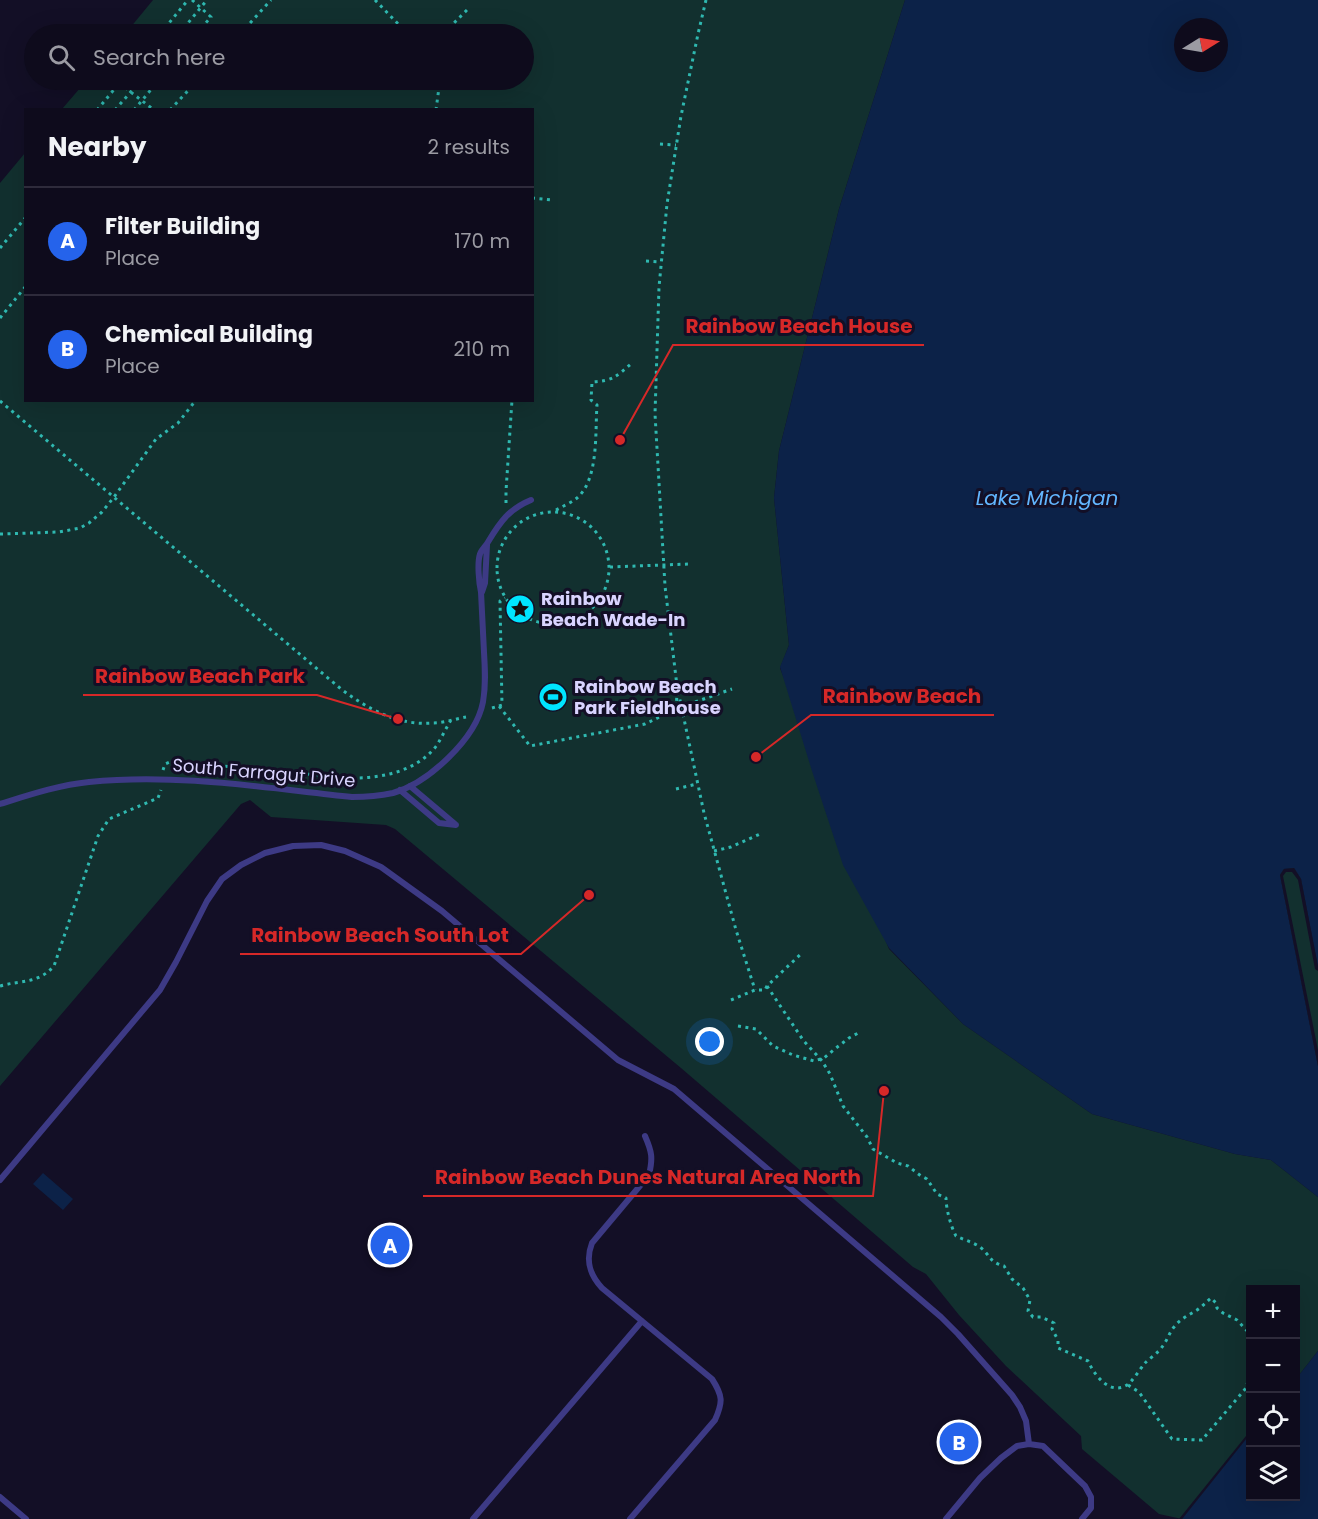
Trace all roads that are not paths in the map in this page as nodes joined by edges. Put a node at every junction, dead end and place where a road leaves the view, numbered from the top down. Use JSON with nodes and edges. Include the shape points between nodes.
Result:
{"nodes":[{"id":1,"x":531,"y":500,"type":"dead end"},
{"id":2,"x":411,"y":786,"type":"junction"},
{"id":3,"x":400,"y":790,"type":"junction"},
{"id":4,"x":0,"y":804,"type":"edge"},
{"id":5,"x":645,"y":1137,"type":"dead end"},
{"id":6,"x":0,"y":1180,"type":"edge"},
{"id":7,"x":642,"y":1321,"type":"junction"},
{"id":8,"x":1029,"y":1444,"type":"junction"},
{"id":9,"x":0,"y":1497,"type":"edge"},
{"id":10,"x":26,"y":1519,"type":"edge"},
{"id":11,"x":472,"y":1519,"type":"edge"},
{"id":12,"x":630,"y":1519,"type":"edge"},
{"id":13,"x":946,"y":1519,"type":"edge"},
{"id":14,"x":1082,"y":1519,"type":"edge"}],
"edges":[{"from":1,"to":2,"type":"lane","name":"South Farragut Drive","via":[[507,515],[480,554],[478,581],[485,683],[481,712],[456,750]]},
{"from":2,"to":3,"type":"lane","name":"South Farragut Drive"},
{"from":2,"to":3,"type":"lane","via":[[456,825],[439,823]]},
{"from":3,"to":4,"type":"lane","name":"South Farragut Drive","via":[[352,797],[186,780],[132,779],[77,784]]},
{"from":5,"to":7,"type":"lane","via":[[651,1150],[649,1175],[588,1252],[594,1279]]},
{"from":6,"to":8,"type":"lane","via":[[160,990],[222,879],[265,853],[293,846],[321,845],[345,851],[381,867],[442,911],[618,1060],[674,1089],[941,1317],[1012,1395],[1026,1421]]},
{"from":7,"to":11,"type":"lane"},
{"from":7,"to":12,"type":"lane","via":[[712,1379],[721,1399],[715,1420]]},
{"from":8,"to":13,"type":"lane","via":[[1017,1446],[1001,1458]]},
{"from":8,"to":14,"type":"lane","via":[[1043,1446],[1085,1486],[1091,1508]]},
{"from":9,"to":10,"type":"lane"}]}
